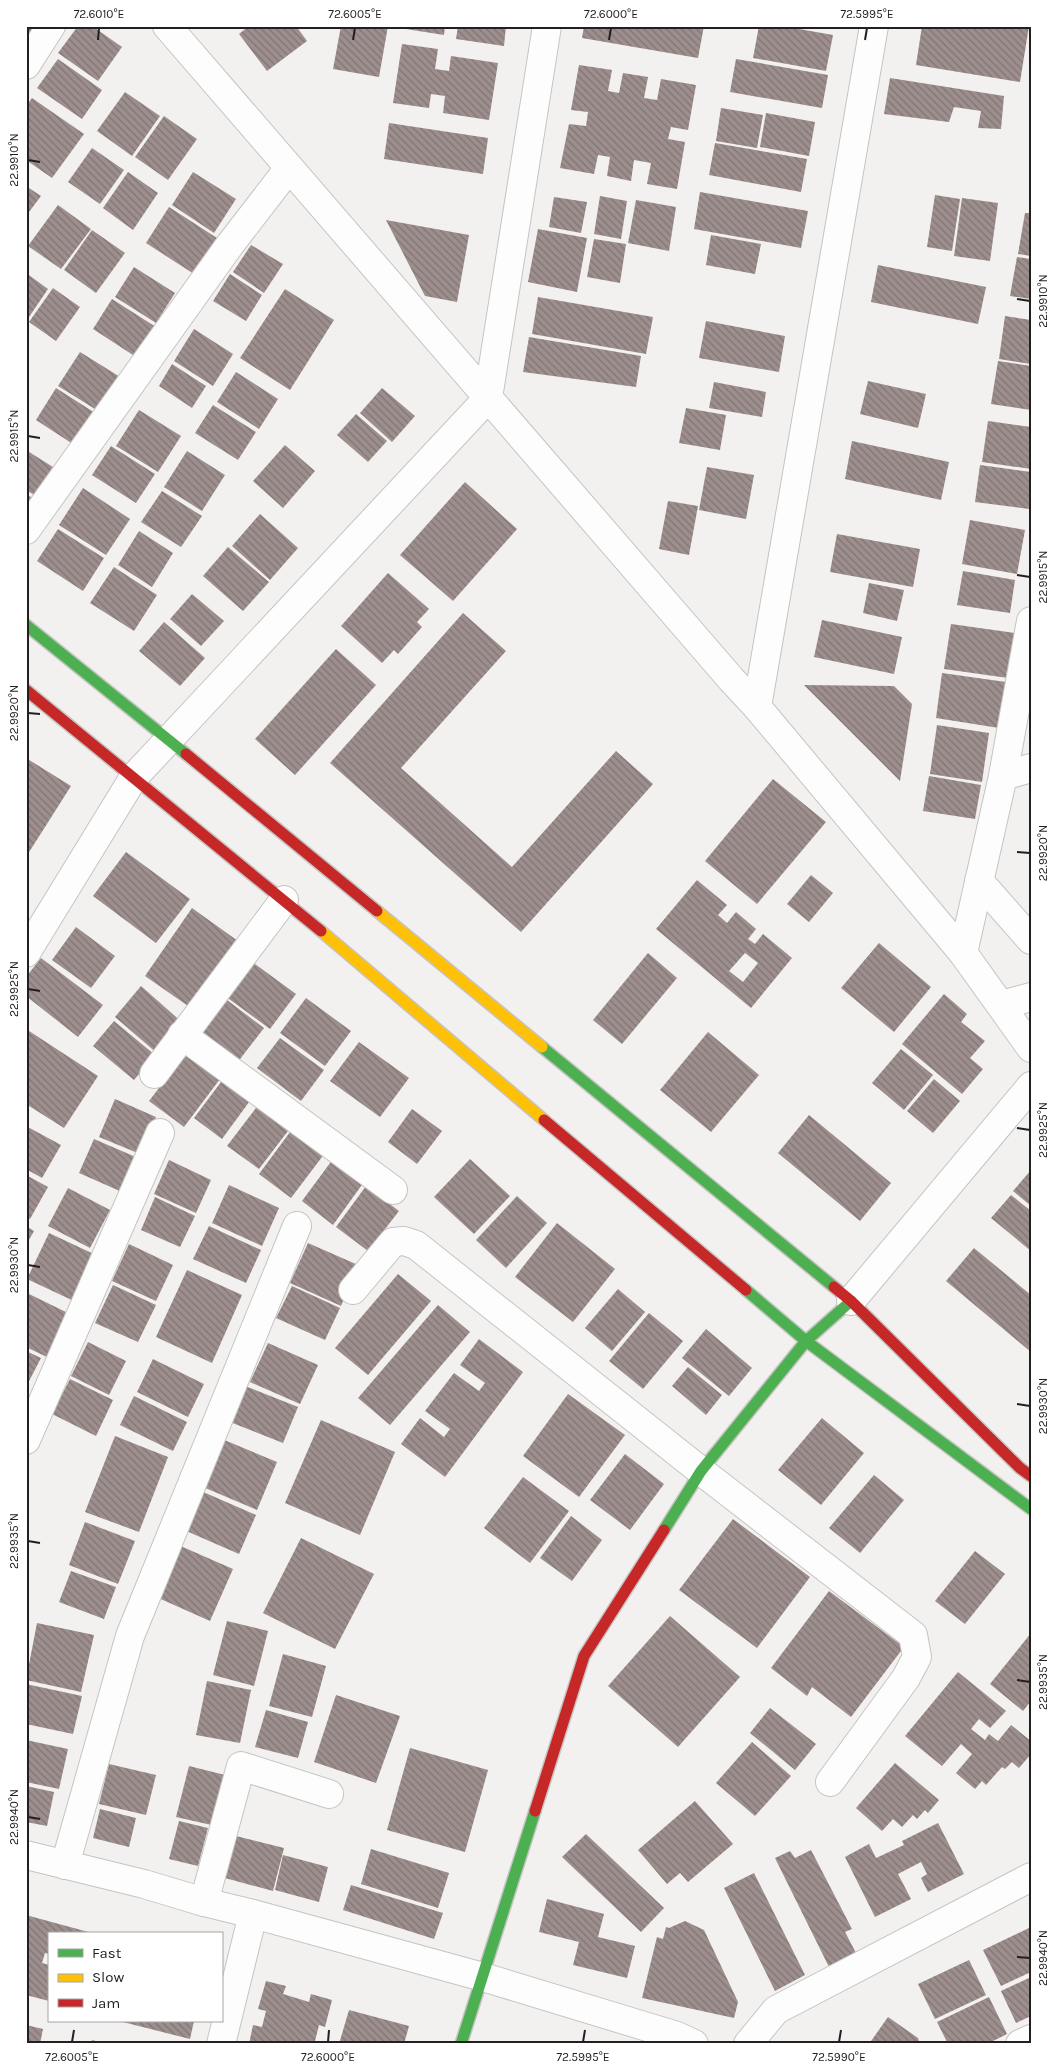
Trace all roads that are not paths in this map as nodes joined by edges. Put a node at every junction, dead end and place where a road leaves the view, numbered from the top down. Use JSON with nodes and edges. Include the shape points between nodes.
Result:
{"nodes":[{"id":1,"x":51,"y":26,"type":"edge"},
{"id":2,"x":168,"y":26,"type":"edge"},
{"id":3,"x":547,"y":26,"type":"edge"},
{"id":4,"x":874,"y":26,"type":"edge"},
{"id":5,"x":26,"y":65,"type":"edge"},
{"id":6,"x":290,"y":168,"type":"junction"},
{"id":7,"x":488,"y":398,"type":"junction"},
{"id":8,"x":26,"y":530,"type":"edge"},
{"id":9,"x":1031,"y":621,"type":"edge"},
{"id":10,"x":26,"y":625,"type":"edge"},
{"id":11,"x":26,"y":690,"type":"edge"},
{"id":12,"x":757,"y":707,"type":"junction"},
{"id":13,"x":169,"y":739,"type":"junction"},
{"id":14,"x":1031,"y":768,"type":"edge"},
{"id":15,"x":1003,"y":776,"type":"junction"},
{"id":16,"x":134,"y":777,"type":"junction"},
{"id":17,"x":979,"y":881,"type":"junction"},
{"id":18,"x":284,"y":900,"type":"junction"},
{"id":19,"x":1031,"y":940,"type":"edge"},
{"id":20,"x":26,"y":953,"type":"edge"},
{"id":21,"x":963,"y":953,"type":"junction"},
{"id":22,"x":1031,"y":997,"type":"edge"},
{"id":23,"x":1001,"y":1005,"type":"junction"},
{"id":24,"x":182,"y":1036,"type":"junction"},
{"id":25,"x":1031,"y":1048,"type":"edge"},
{"id":26,"x":154,"y":1074,"type":"dead end"},
{"id":27,"x":1031,"y":1086,"type":"edge"},
{"id":28,"x":160,"y":1133,"type":"dead end"},
{"id":29,"x":393,"y":1190,"type":"dead end"},
{"id":30,"x":297,"y":1226,"type":"dead end"},
{"id":31,"x":353,"y":1290,"type":"dead end"},
{"id":32,"x":851,"y":1301,"type":"junction"},
{"id":33,"x":806,"y":1341,"type":"junction"},
{"id":34,"x":26,"y":1440,"type":"edge"},
{"id":35,"x":701,"y":1471,"type":"junction"},
{"id":36,"x":1031,"y":1476,"type":"edge"},
{"id":37,"x":1031,"y":1509,"type":"edge"},
{"id":38,"x":830,"y":1782,"type":"dead end"},
{"id":39,"x":329,"y":1794,"type":"dead end"},
{"id":40,"x":26,"y":1855,"type":"edge"},
{"id":41,"x":65,"y":1865,"type":"junction"},
{"id":42,"x":1031,"y":1877,"type":"edge"},
{"id":43,"x":204,"y":1902,"type":"junction"},
{"id":44,"x":253,"y":1914,"type":"junction"},
{"id":45,"x":483,"y":1976,"type":"junction"},
{"id":46,"x":1031,"y":2039,"type":"edge"},
{"id":47,"x":221,"y":2044,"type":"edge"},
{"id":48,"x":461,"y":2044,"type":"edge"},
{"id":49,"x":694,"y":2044,"type":"edge"},
{"id":50,"x":748,"y":2044,"type":"edge"},
{"id":51,"x":1020,"y":2044,"type":"edge"}],
"edges":[{"from":1,"to":5,"type":"street"},
{"from":2,"to":6,"type":"street"},
{"from":3,"to":7,"type":"street"},
{"from":4,"to":12,"type":"street"},
{"from":6,"to":7,"type":"street"},
{"from":6,"to":8,"type":"street","via":[[229,246]]},
{"from":7,"to":12,"type":"street"},
{"from":7,"to":13,"type":"street"},
{"from":9,"to":15,"type":"street"},
{"from":10,"to":13,"type":"street"},
{"from":11,"to":16,"type":"street"},
{"from":12,"to":21,"type":"street"},
{"from":13,"to":16,"type":"street"},
{"from":13,"to":32,"type":"street"},
{"from":14,"to":15,"type":"street"},
{"from":15,"to":17,"type":"street"},
{"from":16,"to":18,"type":"street"},
{"from":16,"to":20,"type":"street"},
{"from":17,"to":19,"type":"street"},
{"from":17,"to":21,"type":"street"},
{"from":18,"to":24,"type":"street"},
{"from":18,"to":33,"type":"street"},
{"from":21,"to":23,"type":"street"},
{"from":22,"to":23,"type":"street"},
{"from":23,"to":25,"type":"street"},
{"from":24,"to":26,"type":"street"},
{"from":24,"to":29,"type":"street"},
{"from":27,"to":32,"type":"street"},
{"from":28,"to":34,"type":"street"},
{"from":30,"to":41,"type":"street","via":[[130,1636]]},
{"from":31,"to":35,"type":"street","via":[[393,1242],[416,1245]]},
{"from":32,"to":33,"type":"street"},
{"from":32,"to":36,"type":"street"},
{"from":33,"to":35,"type":"street"},
{"from":33,"to":37,"type":"street"},
{"from":35,"to":38,"type":"street","via":[[913,1635],[917,1657],[906,1678]]},
{"from":35,"to":45,"type":"street","via":[[584,1656]]},
{"from":39,"to":43,"type":"street","via":[[241,1766]]},
{"from":40,"to":41,"type":"street"},
{"from":41,"to":43,"type":"street"},
{"from":42,"to":50,"type":"street","via":[[776,2010]]},
{"from":43,"to":44,"type":"street"},
{"from":44,"to":45,"type":"street"},
{"from":44,"to":47,"type":"street"},
{"from":45,"to":48,"type":"street"},
{"from":45,"to":49,"type":"street"},
{"from":46,"to":51,"type":"street"}]}
